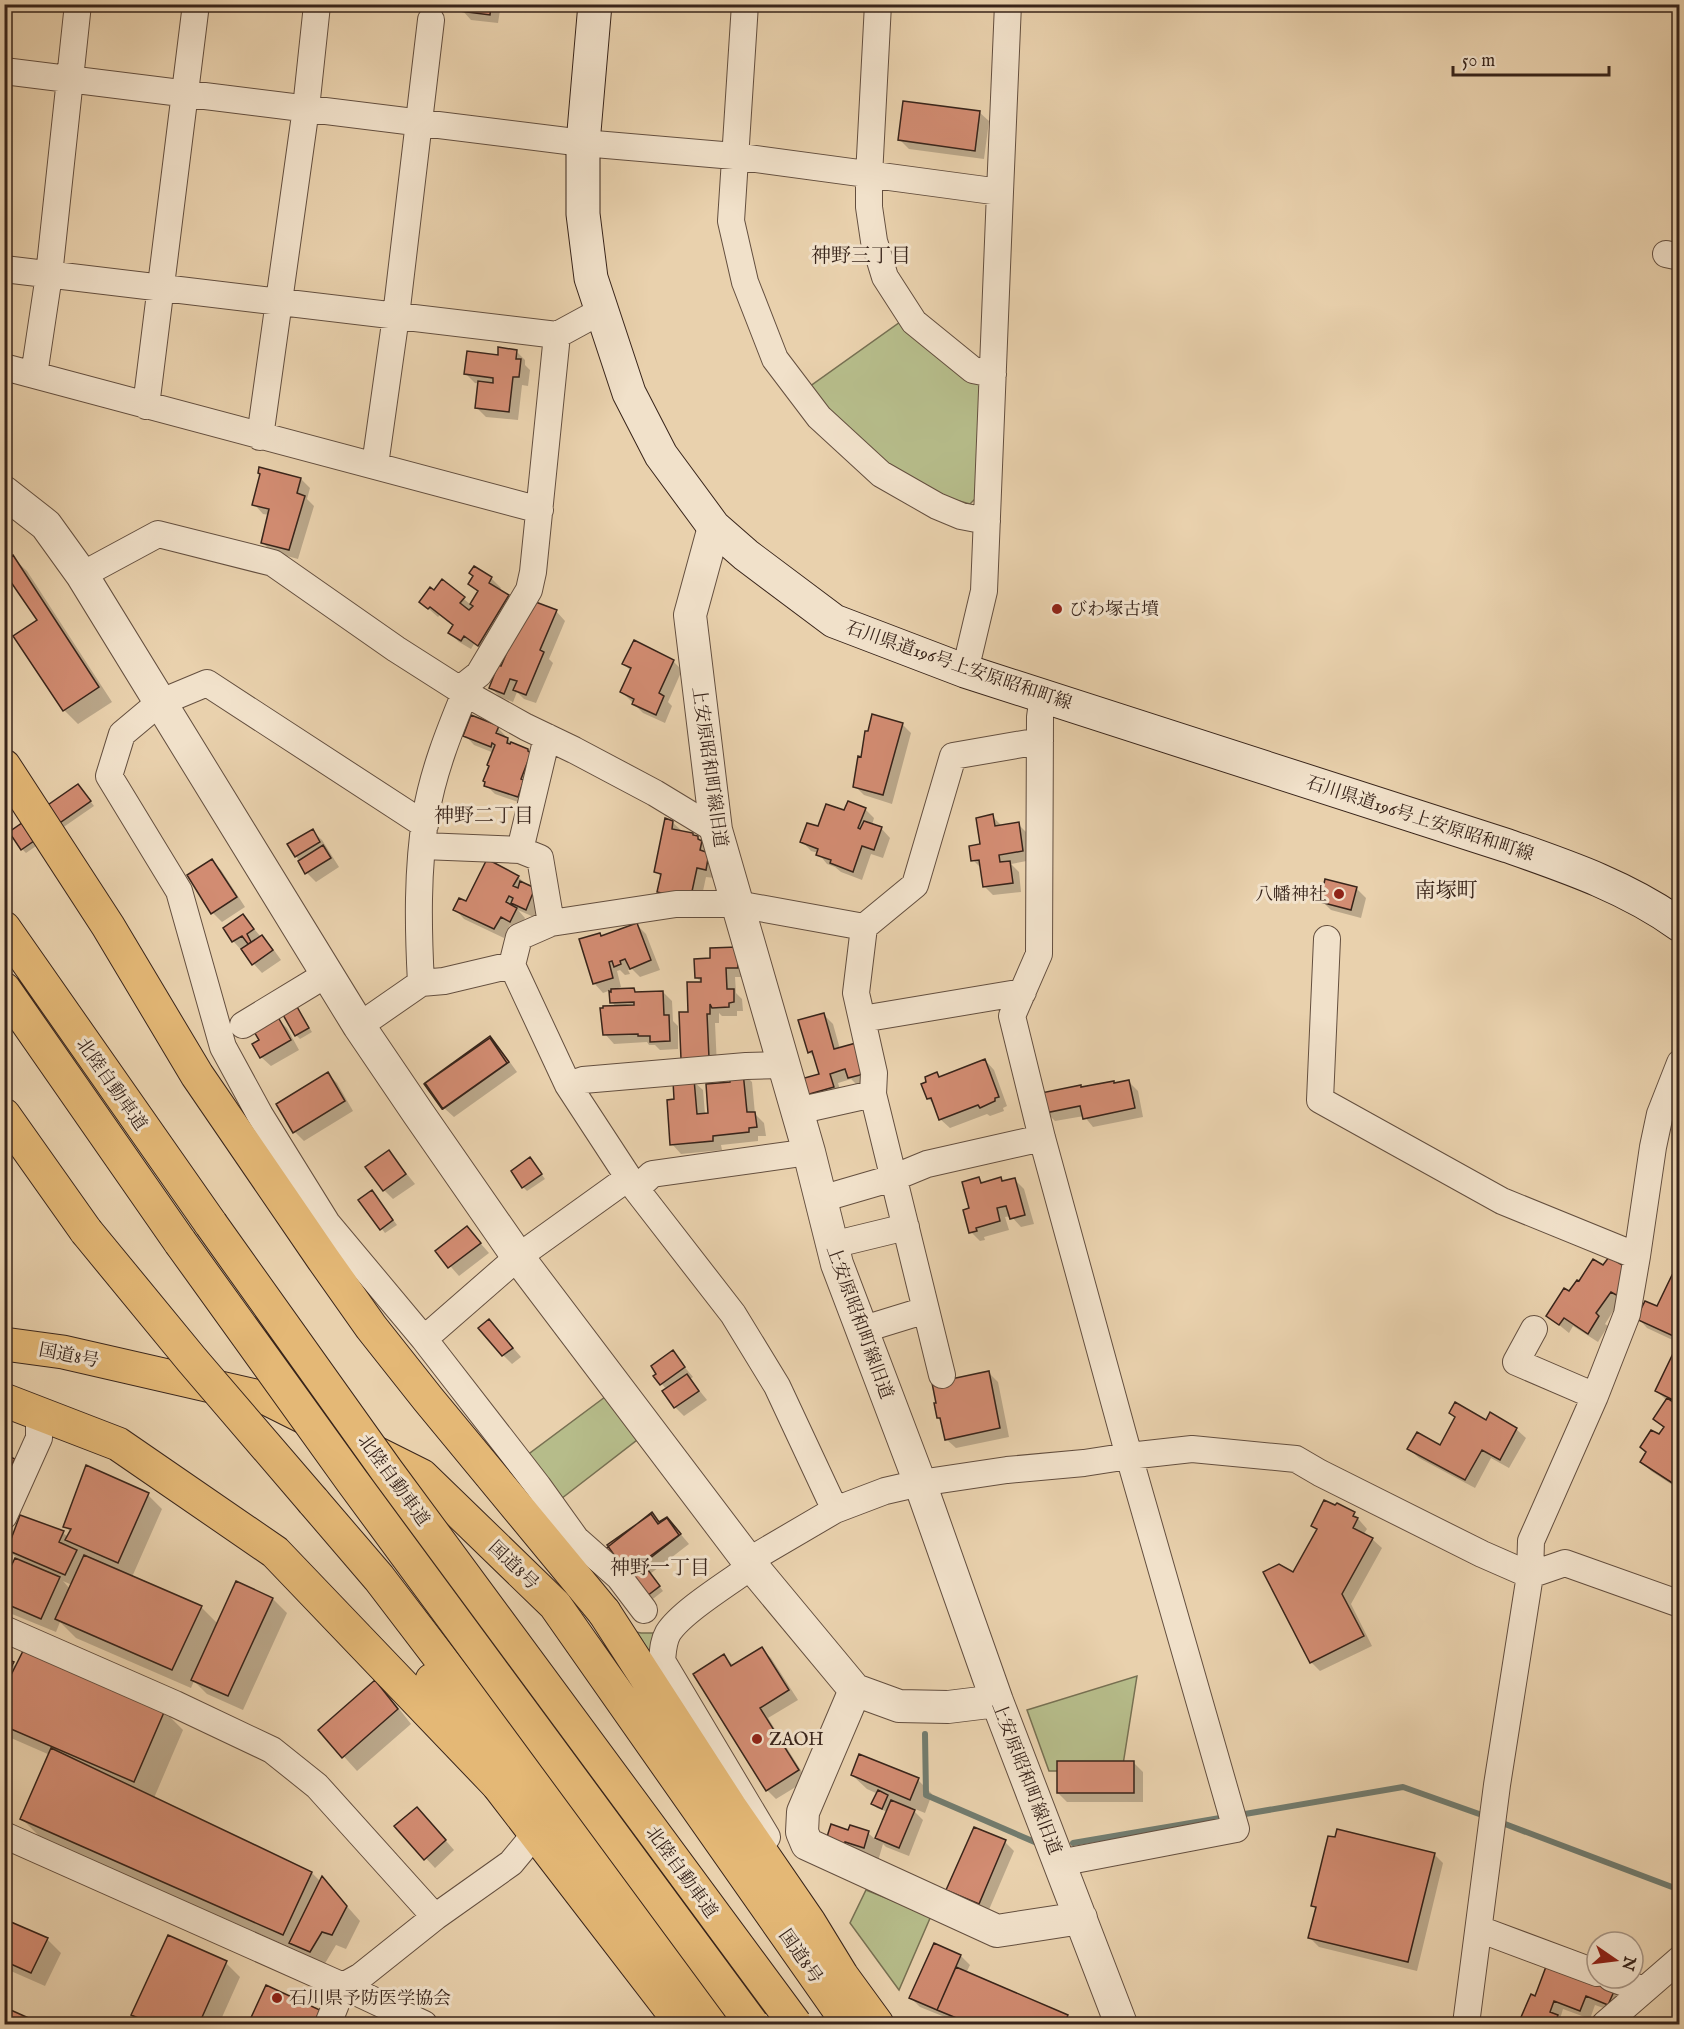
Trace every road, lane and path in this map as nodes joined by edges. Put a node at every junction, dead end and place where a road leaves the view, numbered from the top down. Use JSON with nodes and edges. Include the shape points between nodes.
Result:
{"nodes":[{"id":1,"x":78,"y":4,"type":"edge"},
{"id":2,"x":196,"y":4,"type":"edge"},
{"id":3,"x":595,"y":4,"type":"edge"},
{"id":4,"x":745,"y":4,"type":"edge"},
{"id":5,"x":878,"y":4,"type":"edge"},
{"id":6,"x":1008,"y":4,"type":"edge"},
{"id":7,"x":317,"y":6,"type":"edge"},
{"id":8,"x":431,"y":20,"type":"dead end"},
{"id":9,"x":4,"y":71,"type":"edge"},
{"id":10,"x":70,"y":79,"type":"junction"},
{"id":11,"x":185,"y":93,"type":"junction"},
{"id":12,"x":306,"y":108,"type":"junction"},
{"id":13,"x":420,"y":123,"type":"junction"},
{"id":14,"x":583,"y":143,"type":"junction"},
{"id":15,"x":734,"y":156,"type":"junction"},
{"id":16,"x":869,"y":176,"type":"junction"},
{"id":17,"x":1000,"y":192,"type":"junction"},
{"id":18,"x":4,"y":269,"type":"edge"},
{"id":19,"x":49,"y":275,"type":"junction"},
{"id":20,"x":161,"y":288,"type":"junction"},
{"id":21,"x":278,"y":302,"type":"junction"},
{"id":22,"x":603,"y":310,"type":"junction"},
{"id":23,"x":396,"y":316,"type":"junction"},
{"id":24,"x":556,"y":335,"type":"junction"},
{"id":25,"x":4,"y":367,"type":"edge"},
{"id":26,"x":993,"y":374,"type":"junction"},
{"id":27,"x":34,"y":375,"type":"junction"},
{"id":28,"x":146,"y":406,"type":"junction"},
{"id":29,"x":260,"y":437,"type":"junction"},
{"id":30,"x":375,"y":465,"type":"junction"},
{"id":31,"x":4,"y":492,"type":"edge"},
{"id":32,"x":540,"y":510,"type":"junction"},
{"id":33,"x":987,"y":521,"type":"junction"},
{"id":34,"x":714,"y":526,"type":"junction"},
{"id":35,"x":81,"y":575,"type":"junction"},
{"id":36,"x":965,"y":671,"type":"junction"},
{"id":37,"x":462,"y":691,"type":"junction"},
{"id":38,"x":1043,"y":696,"type":"junction"},
{"id":39,"x":159,"y":703,"type":"junction"},
{"id":40,"x":547,"y":737,"type":"junction"},
{"id":41,"x":1040,"y":741,"type":"junction"},
{"id":42,"x":4,"y":766,"type":"edge"},
{"id":43,"x":716,"y":830,"type":"junction"},
{"id":44,"x":424,"y":836,"type":"junction"},
{"id":45,"x":520,"y":850,"type":"junction"},
{"id":46,"x":737,"y":904,"type":"junction"},
{"id":47,"x":551,"y":923,"type":"junction"},
{"id":48,"x":1680,"y":925,"type":"edge"},
{"id":49,"x":4,"y":927,"type":"edge"},
{"id":50,"x":864,"y":927,"type":"junction"},
{"id":51,"x":1327,"y":939,"type":"dead end"},
{"id":52,"x":512,"y":965,"type":"junction"},
{"id":53,"x":327,"y":974,"type":"junction"},
{"id":54,"x":421,"y":983,"type":"junction"},
{"id":55,"x":4,"y":989,"type":"edge"},
{"id":56,"x":1023,"y":992,"type":"junction"},
{"id":57,"x":862,"y":1019,"type":"junction"},
{"id":58,"x":243,"y":1024,"type":"dead end"},
{"id":59,"x":359,"y":1026,"type":"junction"},
{"id":60,"x":1680,"y":1063,"type":"edge"},
{"id":61,"x":784,"y":1065,"type":"junction"},
{"id":62,"x":568,"y":1085,"type":"junction"},
{"id":63,"x":873,"y":1094,"type":"junction"},
{"id":64,"x":797,"y":1111,"type":"junction"},
{"id":65,"x":4,"y":1115,"type":"edge"},
{"id":66,"x":1042,"y":1138,"type":"junction"},
{"id":67,"x":809,"y":1152,"type":"junction"},
{"id":68,"x":893,"y":1178,"type":"junction"},
{"id":69,"x":632,"y":1184,"type":"junction"},
{"id":70,"x":821,"y":1199,"type":"junction"},
{"id":71,"x":906,"y":1227,"type":"junction"},
{"id":72,"x":832,"y":1245,"type":"junction"},
{"id":73,"x":1637,"y":1256,"type":"junction"},
{"id":74,"x":518,"y":1257,"type":"junction"},
{"id":75,"x":926,"y":1310,"type":"junction"},
{"id":76,"x":1534,"y":1329,"type":"dead end"},
{"id":77,"x":861,"y":1330,"type":"junction"},
{"id":78,"x":424,"y":1339,"type":"junction"},
{"id":79,"x":4,"y":1344,"type":"edge"},
{"id":80,"x":942,"y":1375,"type":"dead end"},
{"id":81,"x":1595,"y":1396,"type":"junction"},
{"id":82,"x":4,"y":1400,"type":"edge"},
{"id":83,"x":39,"y":1412,"type":"junction"},
{"id":84,"x":1129,"y":1456,"type":"junction"},
{"id":85,"x":920,"y":1484,"type":"junction"},
{"id":86,"x":313,"y":1501,"type":"junction"},
{"id":87,"x":835,"y":1510,"type":"junction"},
{"id":88,"x":4,"y":1516,"type":"edge"},
{"id":89,"x":749,"y":1561,"type":"junction"},
{"id":90,"x":1530,"y":1575,"type":"junction"},
{"id":91,"x":1680,"y":1604,"type":"edge"},
{"id":92,"x":555,"y":1605,"type":"junction"},
{"id":93,"x":644,"y":1610,"type":"dead end"},
{"id":94,"x":604,"y":1612,"type":"junction"},
{"id":95,"x":4,"y":1629,"type":"edge"},
{"id":96,"x":855,"y":1690,"type":"junction"},
{"id":97,"x":998,"y":1701,"type":"junction"},
{"id":98,"x":498,"y":1785,"type":"junction"},
{"id":99,"x":730,"y":1807,"type":"junction"},
{"id":100,"x":535,"y":1834,"type":"junction"},
{"id":101,"x":4,"y":1835,"type":"edge"},
{"id":102,"x":1059,"y":1863,"type":"junction"},
{"id":103,"x":435,"y":1917,"type":"junction"},
{"id":104,"x":1080,"y":1918,"type":"junction"},
{"id":105,"x":809,"y":1922,"type":"junction"},
{"id":106,"x":1479,"y":1929,"type":"junction"},
{"id":107,"x":1680,"y":1959,"type":"edge"},
{"id":108,"x":1585,"y":1969,"type":"edge"},
{"id":109,"x":343,"y":1986,"type":"junction"},
{"id":110,"x":1645,"y":1989,"type":"edge"},
{"id":111,"x":1644,"y":1990,"type":"edge"},
{"id":112,"x":328,"y":2025,"type":"edge"},
{"id":113,"x":424,"y":2025,"type":"edge"},
{"id":114,"x":682,"y":2025,"type":"edge"},
{"id":115,"x":711,"y":2025,"type":"edge"},
{"id":116,"x":752,"y":2025,"type":"edge"},
{"id":117,"x":795,"y":2025,"type":"edge"},
{"id":118,"x":849,"y":2025,"type":"edge"},
{"id":119,"x":878,"y":2025,"type":"edge"},
{"id":120,"x":1121,"y":2025,"type":"edge"},
{"id":121,"x":1466,"y":2025,"type":"edge"},
{"id":122,"x":1605,"y":2025,"type":"edge"}],
"edges":[{"from":1,"to":10,"type":"street"},
{"from":2,"to":11,"type":"street"},
{"from":3,"to":14,"type":"main road","name":"石川県道196号上安原昭和町線"},
{"from":4,"to":15,"type":"street"},
{"from":5,"to":16,"type":"street"},
{"from":6,"to":17,"type":"street"},
{"from":7,"to":12,"type":"street"},
{"from":8,"to":13,"type":"street"},
{"from":9,"to":10,"type":"street"},
{"from":10,"to":11,"type":"street"},
{"from":10,"to":19,"type":"street"},
{"from":11,"to":12,"type":"street"},
{"from":11,"to":20,"type":"street"},
{"from":12,"to":13,"type":"street"},
{"from":12,"to":21,"type":"street"},
{"from":13,"to":14,"type":"street"},
{"from":13,"to":23,"type":"street"},
{"from":14,"to":15,"type":"street"},
{"from":14,"to":22,"type":"main road","name":"石川県道196号上安原昭和町線","via":[[583,214],[591,278]]},
{"from":15,"to":16,"type":"street"},
{"from":15,"to":33,"type":"street","via":[[731,220],[746,282],[775,359],[819,417],[881,474],[937,506]]},
{"from":16,"to":17,"type":"street"},
{"from":16,"to":26,"type":"street","via":[[874,241],[885,277],[914,322],[973,370]]},
{"from":17,"to":26,"type":"street"},
{"from":18,"to":19,"type":"street"},
{"from":19,"to":20,"type":"street"},
{"from":19,"to":27,"type":"street"},
{"from":20,"to":21,"type":"street"},
{"from":20,"to":28,"type":"street"},
{"from":21,"to":23,"type":"street"},
{"from":21,"to":29,"type":"street"},
{"from":22,"to":24,"type":"street"},
{"from":22,"to":34,"type":"main road","name":"石川県道196号上安原昭和町線","via":[[628,393],[661,455]]},
{"from":23,"to":24,"type":"street"},
{"from":23,"to":30,"type":"street"},
{"from":24,"to":32,"type":"street"},
{"from":25,"to":27,"type":"street"},
{"from":26,"to":33,"type":"street"},
{"from":27,"to":28,"type":"street"},
{"from":28,"to":29,"type":"street"},
{"from":29,"to":30,"type":"street"},
{"from":30,"to":32,"type":"street"},
{"from":31,"to":35,"type":"street","via":[[46,525]]},
{"from":32,"to":37,"type":"street","via":[[528,590],[479,674]]},
{"from":33,"to":36,"type":"street","via":[[984,591]]},
{"from":34,"to":36,"type":"main road","name":"石川県道196号上安原昭和町線","via":[[834,621]]},
{"from":34,"to":43,"type":"street","name":"上安原昭和町線旧道","via":[[690,615]]},
{"from":35,"to":37,"type":"street","via":[[158,534],[273,564]]},
{"from":35,"to":39,"type":"street"},
{"from":36,"to":38,"type":"main road","name":"石川県道196号上安原昭和町線"},
{"from":37,"to":40,"type":"street"},
{"from":37,"to":44,"type":"street","via":[[445,740]]},
{"from":38,"to":41,"type":"street"},
{"from":38,"to":48,"type":"main road","name":"石川県道196号上安原昭和町線","via":[[1595,877]]},
{"from":39,"to":44,"type":"street","via":[[207,683]]},
{"from":39,"to":53,"type":"street"},
{"from":39,"to":78,"type":"street","via":[[122,734],[109,776],[179,891],[223,1047],[260,1115],[327,1223]]},
{"from":40,"to":43,"type":"street"},
{"from":40,"to":45,"type":"street"},
{"from":41,"to":50,"type":"street","via":[[953,756],[915,885]]},
{"from":41,"to":56,"type":"street","via":[[1039,954]]},
{"from":42,"to":94,"type":"highway","via":[[108,926],[197,1075],[343,1288],[428,1399]]},
{"from":43,"to":46,"type":"street","name":"上安原昭和町線旧道"},
{"from":44,"to":45,"type":"street"},
{"from":44,"to":54,"type":"street","via":[[420,872]]},
{"from":45,"to":47,"type":"street","via":[[540,858]]},
{"from":46,"to":47,"type":"street","via":[[676,904]]},
{"from":46,"to":50,"type":"street"},
{"from":46,"to":61,"type":"street","name":"上安原昭和町線旧道"},
{"from":47,"to":52,"type":"street","via":[[519,937]]},
{"from":49,"to":117,"type":"highway","name":"北陸自動車道","bridge":true,"via":[[387,1471]]},
{"from":50,"to":57,"type":"street","via":[[856,993]]},
{"from":51,"to":73,"type":"street","via":[[1320,1100],[1502,1202]]},
{"from":52,"to":54,"type":"street"},
{"from":52,"to":62,"type":"street"},
{"from":53,"to":58,"type":"street"},
{"from":53,"to":59,"type":"street"},
{"from":54,"to":59,"type":"street"},
{"from":55,"to":116,"type":"highway","name":"北陸自動車道","bridge":true,"via":[[358,1490]]},
{"from":56,"to":57,"type":"street"},
{"from":56,"to":66,"type":"street","via":[[1012,1017]]},
{"from":57,"to":63,"type":"street","via":[[874,1073]]},
{"from":59,"to":74,"type":"street"},
{"from":60,"to":73,"type":"street","via":[[1660,1114]]},
{"from":61,"to":62,"type":"street","via":[[583,1080]]},
{"from":61,"to":64,"type":"street","name":"上安原昭和町線旧道"},
{"from":62,"to":69,"type":"street"},
{"from":63,"to":64,"type":"street"},
{"from":63,"to":68,"type":"street"},
{"from":64,"to":67,"type":"street","name":"上安原昭和町線旧道"},
{"from":65,"to":86,"type":"highway","bridge":true,"via":[[86,1231]]},
{"from":66,"to":68,"type":"street","via":[[927,1164]]},
{"from":66,"to":84,"type":"street"},
{"from":67,"to":69,"type":"street","via":[[652,1174]]},
{"from":67,"to":70,"type":"street","name":"上安原昭和町線旧道"},
{"from":68,"to":70,"type":"street"},
{"from":68,"to":71,"type":"street"},
{"from":69,"to":74,"type":"street"},
{"from":69,"to":87,"type":"street","via":[[733,1314],[777,1386]]},
{"from":70,"to":72,"type":"street","name":"上安原昭和町線旧道"},
{"from":71,"to":72,"type":"street"},
{"from":71,"to":75,"type":"street"},
{"from":72,"to":77,"type":"street","name":"上安原昭和町線旧道"},
{"from":73,"to":81,"type":"street","via":[[1627,1314]]},
{"from":74,"to":78,"type":"street"},
{"from":74,"to":89,"type":"street"},
{"from":75,"to":77,"type":"street"},
{"from":75,"to":80,"type":"street"},
{"from":76,"to":81,"type":"street","via":[[1516,1362]]},
{"from":77,"to":85,"type":"street","name":"上安原昭和町線旧道"},
{"from":78,"to":93,"type":"street","via":[[576,1539],[619,1577]]},
{"from":79,"to":92,"type":"highway","name":"国道8号","via":[[63,1352],[268,1399],[423,1476]]},
{"from":81,"to":90,"type":"street","via":[[1531,1541]]},
{"from":82,"to":83,"type":"highway"},
{"from":83,"to":88,"type":"street","via":[[39,1438]]},
{"from":83,"to":98,"type":"highway","via":[[118,1444],[275,1552]]},
{"from":84,"to":85,"type":"street"},
{"from":84,"to":90,"type":"street","via":[[1192,1449],[1296,1459]]},
{"from":84,"to":102,"type":"street","via":[[1236,1829]]},
{"from":85,"to":87,"type":"street","via":[[885,1491]]},
{"from":85,"to":97,"type":"street","name":"上安原昭和町線旧道"},
{"from":86,"to":98,"type":"highway"},
{"from":86,"to":115,"type":"highway","via":[[379,1578],[563,1819]]},
{"from":87,"to":89,"type":"street"},
{"from":89,"to":94,"type":"street","via":[[666,1622],[653,1627],[639,1626]]},
{"from":89,"to":96,"type":"street"},
{"from":89,"to":105,"type":"street","via":[[668,1632],[662,1660],[794,1884]]},
{"from":90,"to":91,"type":"street","via":[[1565,1563]]},
{"from":90,"to":106,"type":"street"},
{"from":92,"to":99,"type":"highway","via":[[584,1631]]},
{"from":92,"to":118,"type":"highway","name":"国道8号"},
{"from":94,"to":99,"type":"highway"},
{"from":95,"to":103,"type":"street","via":[[272,1750],[317,1786]]},
{"from":96,"to":97,"type":"street","via":[[899,1706],[948,1707]]},
{"from":96,"to":104,"type":"street","via":[[803,1812],[802,1832],[807,1844],[997,1931]]},
{"from":97,"to":102,"type":"street","name":"上安原昭和町線旧道"},
{"from":98,"to":100,"type":"highway"},
{"from":99,"to":105,"type":"highway"},
{"from":100,"to":103,"type":"street","via":[[511,1863]]},
{"from":100,"to":114,"type":"highway"},
{"from":101,"to":109,"type":"street"},
{"from":102,"to":104,"type":"street","name":"上安原昭和町線旧道"},
{"from":103,"to":109,"type":"street"},
{"from":104,"to":120,"type":"street","name":"上安原昭和町線旧道"},
{"from":105,"to":119,"type":"highway"},
{"from":106,"to":108,"type":"street"},
{"from":106,"to":121,"type":"street"},
{"from":107,"to":110,"type":"street"},
{"from":109,"to":112,"type":"street"},
{"from":109,"to":113,"type":"street"},
{"from":111,"to":122,"type":"street"}]}
